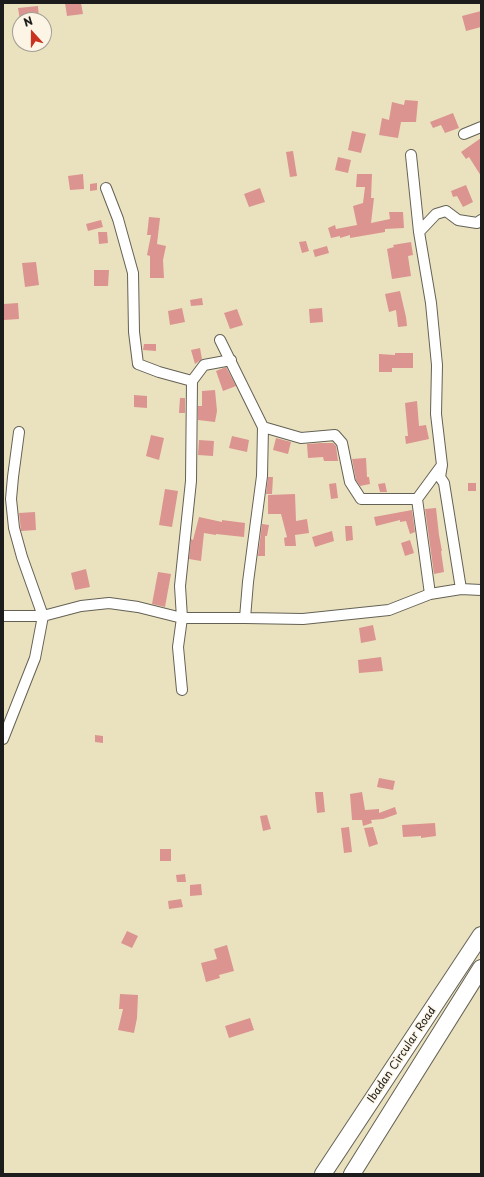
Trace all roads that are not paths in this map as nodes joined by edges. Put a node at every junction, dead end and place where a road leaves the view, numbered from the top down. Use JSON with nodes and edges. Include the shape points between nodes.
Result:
{"nodes":[{"id":1,"x":481,"y":127,"type":"edge"},
{"id":2,"x":464,"y":134,"type":"dead end"},
{"id":3,"x":410,"y":155,"type":"dead end"},
{"id":4,"x":106,"y":188,"type":"dead end"},
{"id":5,"x":481,"y":220,"type":"edge"},
{"id":6,"x":419,"y":232,"type":"junction"},
{"id":7,"x":220,"y":340,"type":"dead end"},
{"id":8,"x":231,"y":360,"type":"junction"},
{"id":9,"x":192,"y":381,"type":"junction"},
{"id":10,"x":263,"y":427,"type":"junction"},
{"id":11,"x":19,"y":432,"type":"dead end"},
{"id":12,"x":442,"y":465,"type":"junction"},
{"id":13,"x":417,"y":499,"type":"junction"},
{"id":14,"x":461,"y":589,"type":"junction"},
{"id":15,"x":481,"y":590,"type":"edge"},
{"id":16,"x":430,"y":594,"type":"junction"},
{"id":17,"x":3,"y":616,"type":"edge"},
{"id":18,"x":42,"y":616,"type":"junction"},
{"id":19,"x":182,"y":618,"type":"junction"},
{"id":20,"x":245,"y":618,"type":"junction"},
{"id":21,"x":182,"y":690,"type":"dead end"},
{"id":22,"x":3,"y":739,"type":"edge"},
{"id":23,"x":481,"y":935,"type":"edge"},
{"id":24,"x":481,"y":968,"type":"edge"},
{"id":25,"x":323,"y":1174,"type":"edge"},
{"id":26,"x":352,"y":1174,"type":"edge"}],
"edges":[{"from":1,"to":2,"type":"street"},
{"from":3,"to":6,"type":"street"},
{"from":4,"to":9,"type":"street","via":[[134,273],[134,332],[138,364]]},
{"from":5,"to":6,"type":"street","via":[[458,220],[446,212],[436,214]]},
{"from":6,"to":12,"type":"street","via":[[431,303],[437,365],[436,414]]},
{"from":7,"to":8,"type":"street"},
{"from":8,"to":9,"type":"street","via":[[204,365]]},
{"from":8,"to":10,"type":"street"},
{"from":9,"to":19,"type":"street","via":[[190,481],[180,586]]},
{"from":10,"to":13,"type":"street","via":[[301,438],[335,435],[342,443],[350,482],[361,500]]},
{"from":10,"to":20,"type":"street","via":[[262,476]]},
{"from":11,"to":18,"type":"street","via":[[11,499],[14,528]]},
{"from":12,"to":13,"type":"street"},
{"from":12,"to":14,"type":"street","via":[[440,477],[444,483]]},
{"from":13,"to":16,"type":"street"},
{"from":14,"to":15,"type":"street"},
{"from":14,"to":16,"type":"street"},
{"from":16,"to":20,"type":"street","via":[[389,610],[303,619]]},
{"from":17,"to":18,"type":"street"},
{"from":18,"to":19,"type":"street","via":[[81,606],[109,603],[138,606]]},
{"from":18,"to":22,"type":"street","via":[[35,658]]},
{"from":19,"to":20,"type":"street"},
{"from":19,"to":21,"type":"street","via":[[178,647]]},
{"from":23,"to":25,"type":"highway","name":"Ibadan Circular Road"},
{"from":24,"to":26,"type":"highway","name":"Ibadan Circular Road"}]}
